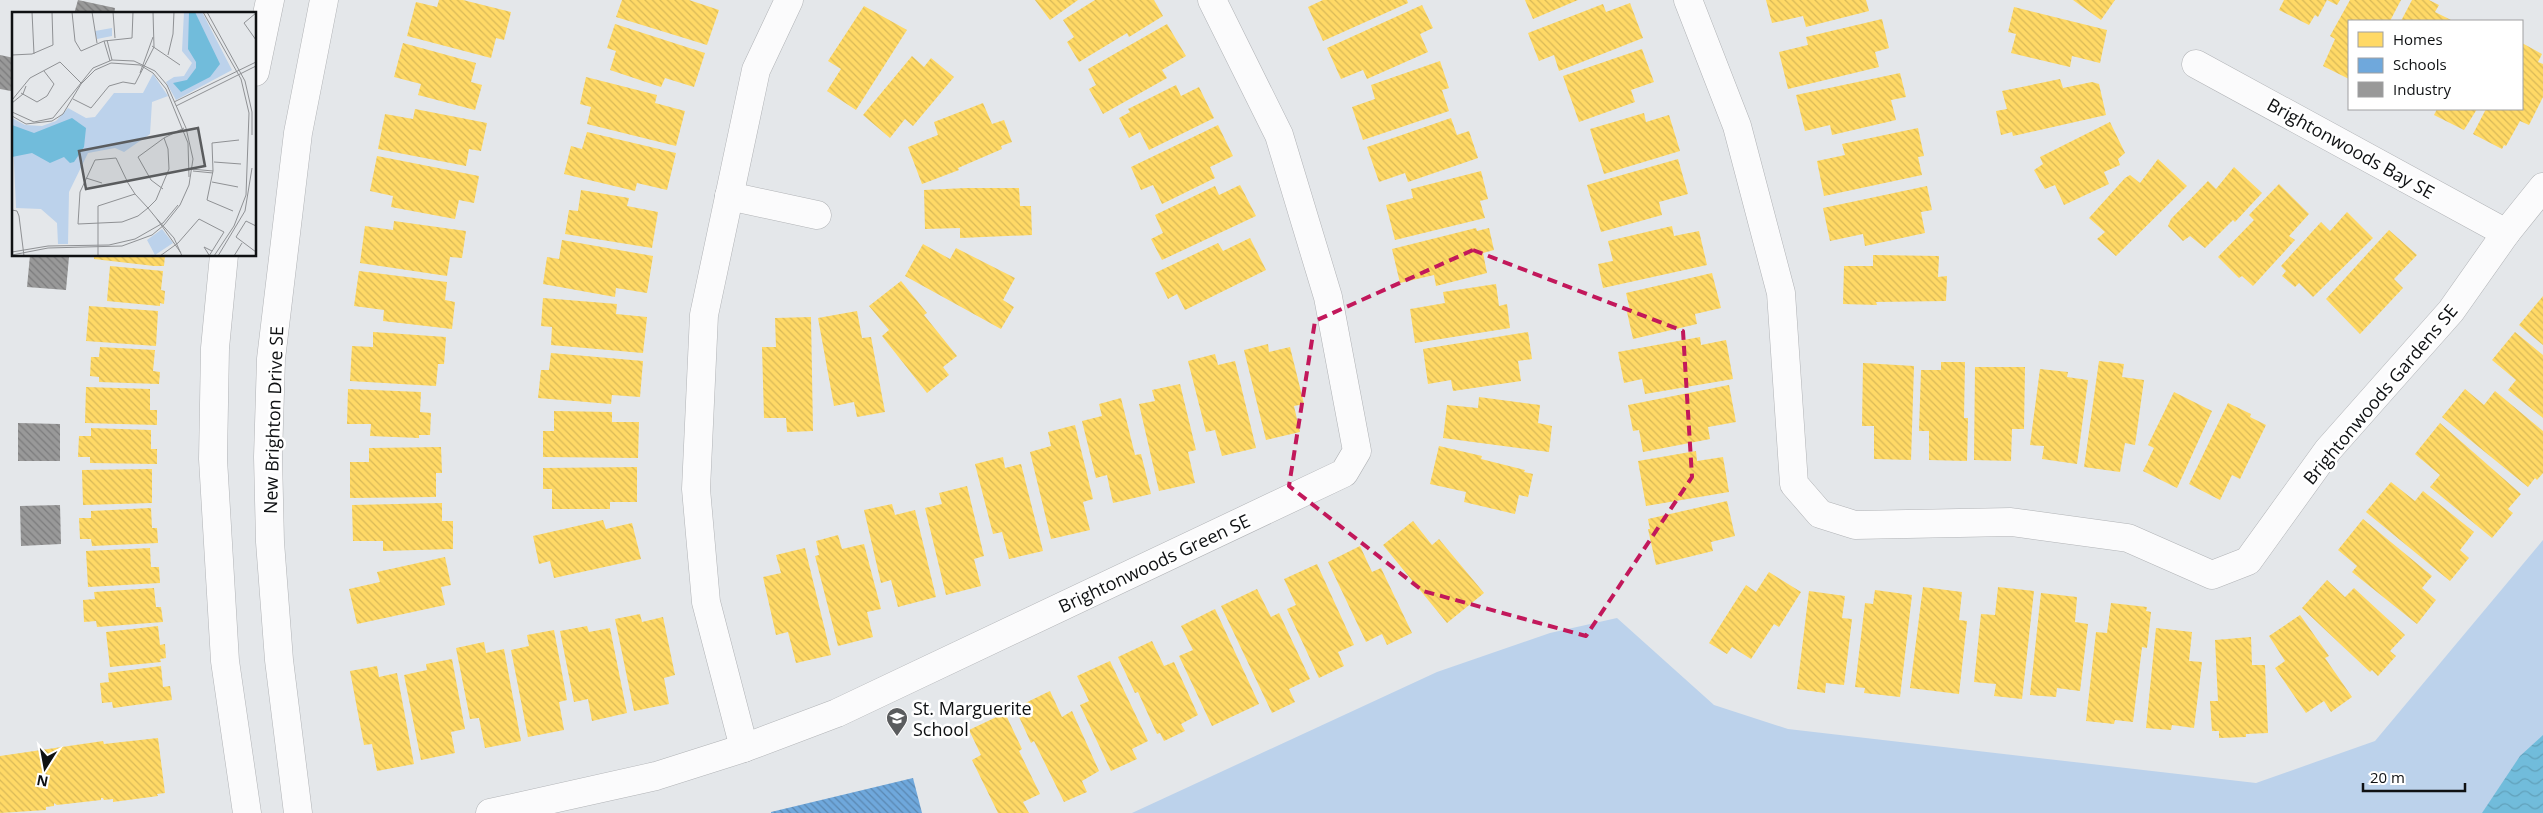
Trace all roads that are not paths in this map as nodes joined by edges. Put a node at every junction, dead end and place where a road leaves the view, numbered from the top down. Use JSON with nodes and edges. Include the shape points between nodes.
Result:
{"nodes":[{"id":1,"x":270,"y":0,"type":"edge"},
{"id":2,"x":324,"y":0,"type":"edge"},
{"id":3,"x":788,"y":0,"type":"edge"},
{"id":4,"x":1212,"y":0,"type":"edge"},
{"id":5,"x":1688,"y":0,"type":"edge"},
{"id":6,"x":2196,"y":64,"type":"dead end"},
{"id":7,"x":256,"y":67,"type":"edge"},
{"id":8,"x":2543,"y":187,"type":"edge"},
{"id":9,"x":729,"y":196,"type":"junction"},
{"id":10,"x":817,"y":215,"type":"dead end"},
{"id":11,"x":2506,"y":233,"type":"junction"},
{"id":12,"x":224,"y":256,"type":"edge"},
{"id":13,"x":744,"y":748,"type":"junction"},
{"id":14,"x":247,"y":813,"type":"edge"},
{"id":15,"x":298,"y":813,"type":"edge"},
{"id":16,"x":490,"y":813,"type":"edge"}],
"edges":[{"from":1,"to":7,"type":"street"},
{"from":2,"to":15,"type":"street","name":"New Brighton Drive SE","via":[[298,133],[270,368],[270,542],[279,660]]},
{"from":3,"to":9,"type":"street","via":[[756,70]]},
{"from":4,"to":13,"type":"street","name":"Brightonwoods Green SE","via":[[1279,134],[1328,297],[1357,452],[1344,473],[837,713]]},
{"from":5,"to":11,"type":"street","name":"Brightonwoods Gardens SE","via":[[1737,126],[1781,293],[1794,484],[1820,514],[1855,525],[2011,522],[2128,538],[2212,575],[2248,561],[2328,450],[2451,311]]},
{"from":6,"to":11,"type":"street","name":"Brightonwoods Bay SE"},
{"from":8,"to":11,"type":"street","name":"Brightonwoods Gardens SE"},
{"from":9,"to":10,"type":"street"},
{"from":9,"to":13,"type":"street","via":[[704,315],[696,489],[706,602]]},
{"from":12,"to":14,"type":"street","via":[[215,348],[213,468],[225,661]]},
{"from":13,"to":16,"type":"street","name":"Brightonwoods Green SE","via":[[656,776]]}]}
